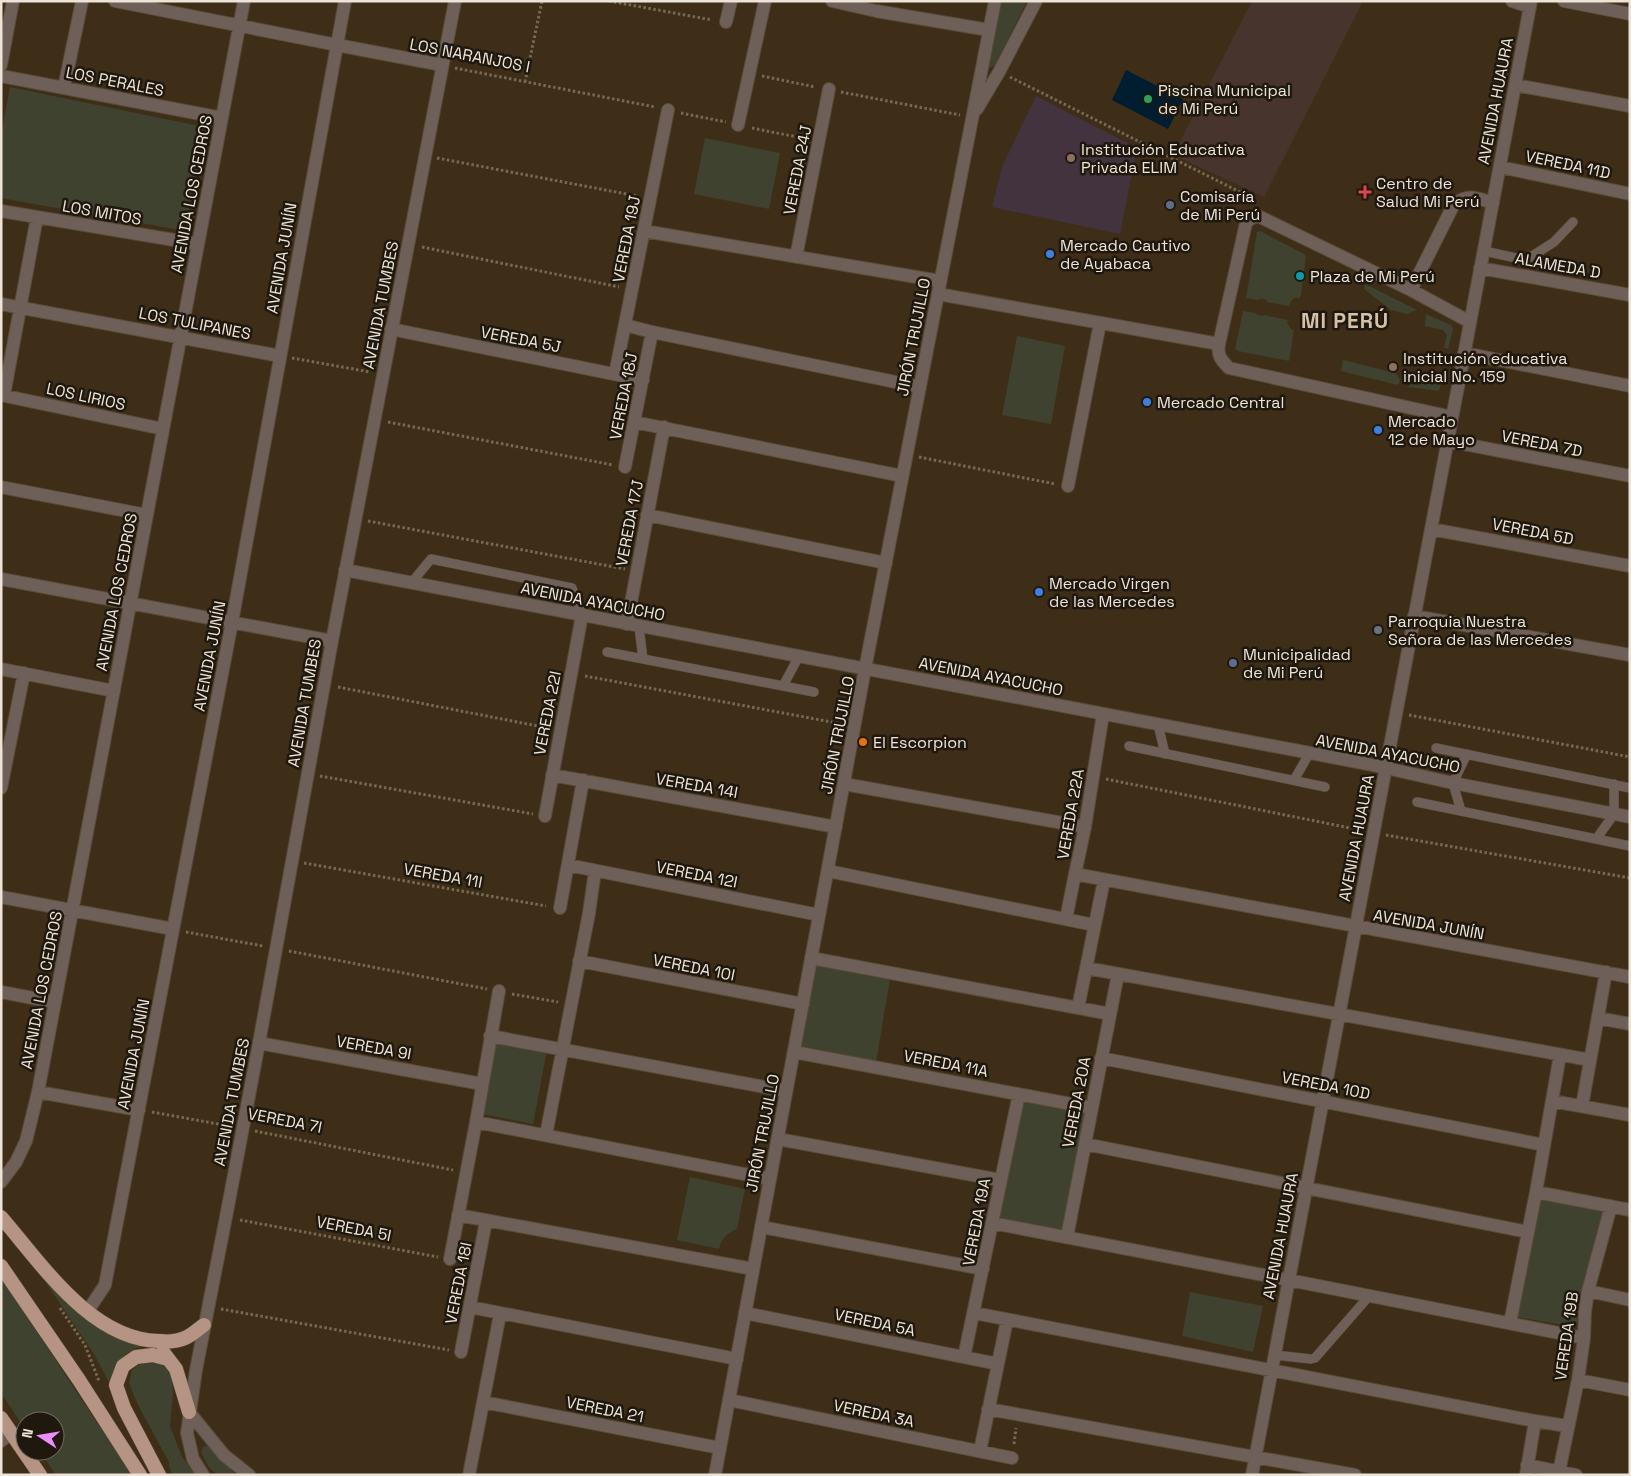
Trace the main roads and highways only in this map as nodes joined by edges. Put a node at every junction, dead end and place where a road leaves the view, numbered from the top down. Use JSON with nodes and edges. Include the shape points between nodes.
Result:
{"nodes":[{"id":1,"x":1,"y":1217,"type":"edge"},
{"id":2,"x":1,"y":1266,"type":"edge"},
{"id":3,"x":204,"y":1325,"type":"road end"},
{"id":4,"x":155,"y":1341,"type":"junction"},
{"id":5,"x":168,"y":1359,"type":"junction"},
{"id":6,"x":189,"y":1412,"type":"road end"},
{"id":7,"x":1,"y":1418,"type":"edge"},
{"id":8,"x":6,"y":1437,"type":"edge"},
{"id":9,"x":40,"y":1475,"type":"edge"},
{"id":10,"x":140,"y":1475,"type":"edge"},
{"id":11,"x":159,"y":1475,"type":"edge"}],
"edges":[{"from":1,"to":4,"type":"highway","via":[[60,1286],[87,1312],[125,1335]]},
{"from":2,"to":10,"type":"highway"},
{"from":3,"to":4,"type":"highway","via":[[184,1338]]},
{"from":4,"to":5,"type":"highway"},
{"from":5,"to":6,"type":"highway","via":[[176,1369]]},
{"from":5,"to":11,"type":"highway","via":[[153,1355],[136,1357],[123,1366],[116,1385],[124,1408]]},
{"from":7,"to":8,"type":"highway"},
{"from":8,"to":9,"type":"highway"}]}
